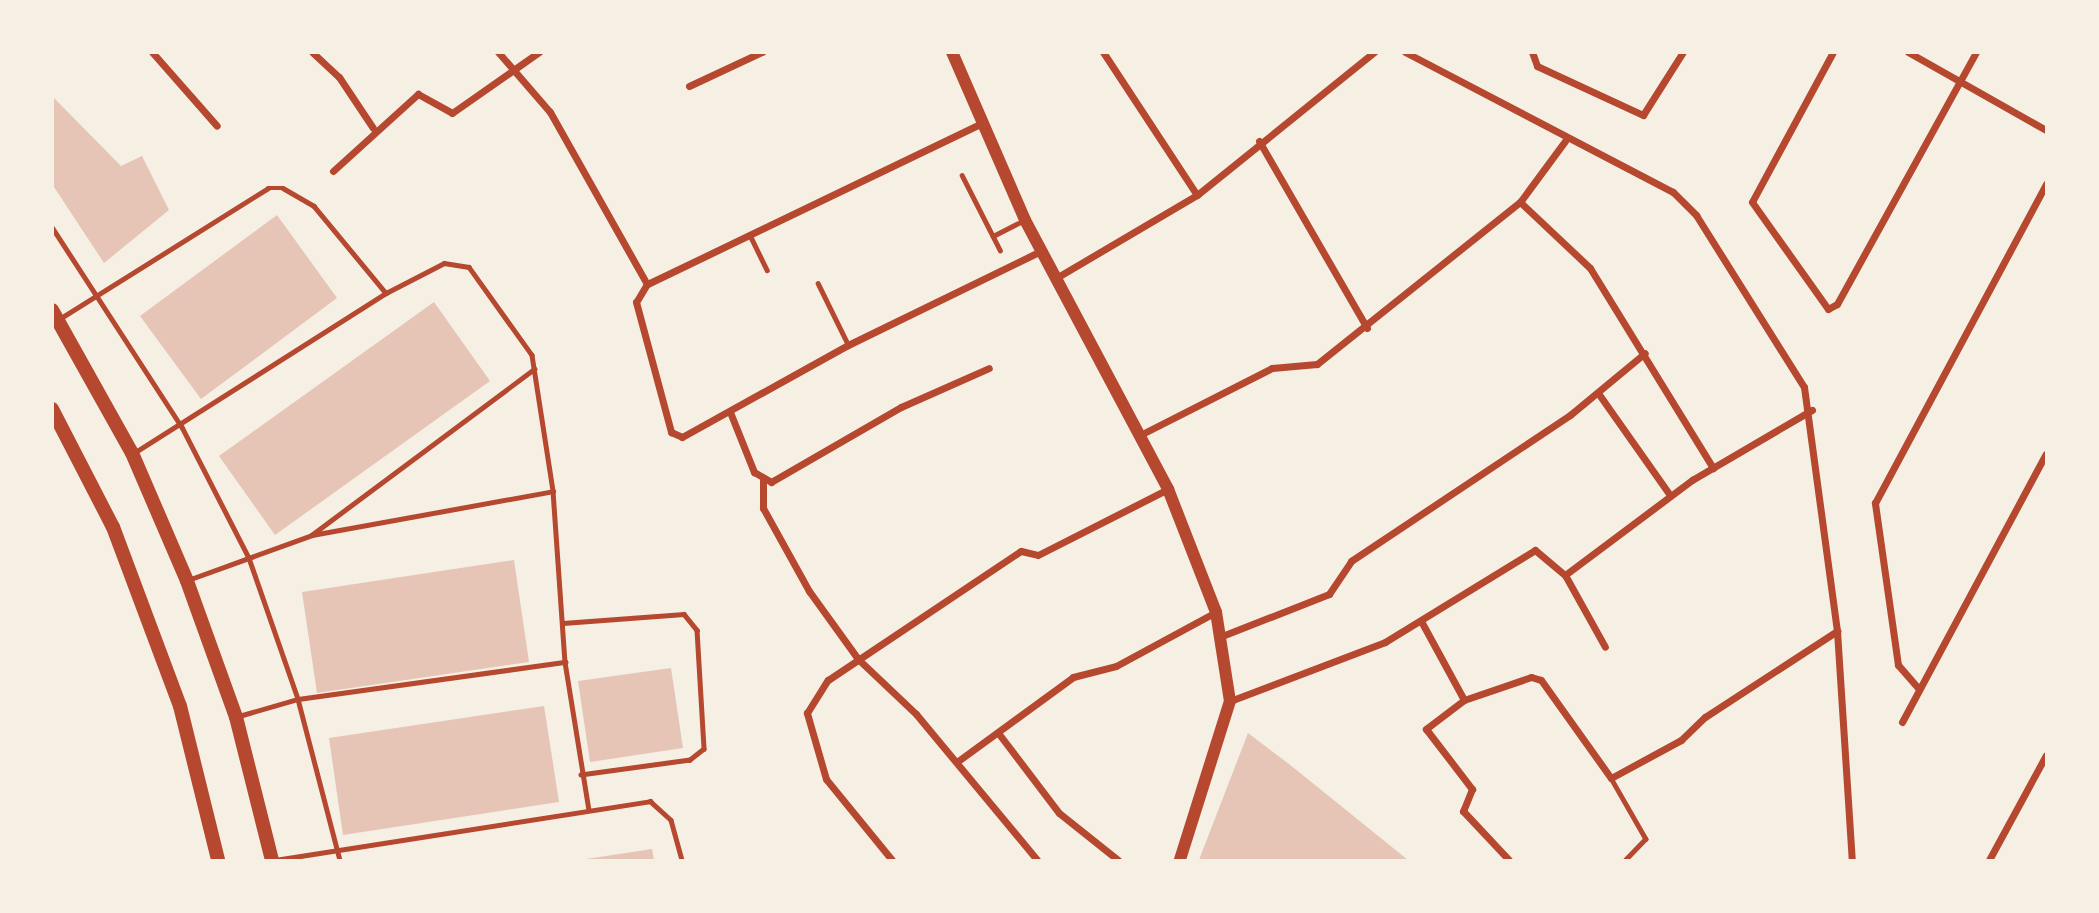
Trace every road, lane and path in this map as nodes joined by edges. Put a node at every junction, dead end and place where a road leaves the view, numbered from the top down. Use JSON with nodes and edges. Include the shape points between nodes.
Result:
{"nodes":[{"id":1,"x":152,"y":52,"type":"edge"},
{"id":2,"x":313,"y":52,"type":"edge"},
{"id":3,"x":498,"y":52,"type":"edge"},
{"id":4,"x":539,"y":52,"type":"edge"},
{"id":5,"x":762,"y":52,"type":"edge"},
{"id":6,"x":1103,"y":52,"type":"edge"},
{"id":7,"x":1374,"y":52,"type":"edge"},
{"id":8,"x":1405,"y":52,"type":"edge"},
{"id":9,"x":1532,"y":52,"type":"edge"},
{"id":10,"x":1683,"y":52,"type":"edge"},
{"id":11,"x":1833,"y":52,"type":"edge"},
{"id":12,"x":1908,"y":52,"type":"edge"},
{"id":13,"x":1976,"y":52,"type":"edge"},
{"id":14,"x":955,"y":54,"type":"edge"},
{"id":15,"x":516,"y":68,"type":"junction"},
{"id":16,"x":1959,"y":84,"type":"junction"},
{"id":17,"x":689,"y":86,"type":"dead end"},
{"id":18,"x":980,"y":124,"type":"junction"},
{"id":19,"x":216,"y":126,"type":"dead end"},
{"id":20,"x":373,"y":128,"type":"junction"},
{"id":21,"x":2046,"y":130,"type":"edge"},
{"id":22,"x":1259,"y":141,"type":"junction"},
{"id":23,"x":1565,"y":141,"type":"junction"},
{"id":24,"x":333,"y":171,"type":"dead end"},
{"id":25,"x":962,"y":175,"type":"dead end"},
{"id":26,"x":2046,"y":184,"type":"edge"},
{"id":27,"x":1197,"y":195,"type":"junction"},
{"id":28,"x":1520,"y":202,"type":"junction"},
{"id":29,"x":1025,"y":220,"type":"junction"},
{"id":30,"x":52,"y":227,"type":"edge"},
{"id":31,"x":750,"y":235,"type":"junction"},
{"id":32,"x":993,"y":236,"type":"junction"},
{"id":33,"x":1000,"y":250,"type":"dead end"},
{"id":34,"x":1041,"y":251,"type":"junction"},
{"id":35,"x":767,"y":270,"type":"dead end"},
{"id":36,"x":1056,"y":278,"type":"junction"},
{"id":37,"x":818,"y":283,"type":"dead end"},
{"id":38,"x":647,"y":284,"type":"junction"},
{"id":39,"x":386,"y":293,"type":"junction"},
{"id":40,"x":100,"y":296,"type":"junction"},
{"id":41,"x":55,"y":315,"type":"edge"},
{"id":42,"x":1367,"y":328,"type":"junction"},
{"id":43,"x":848,"y":345,"type":"junction"},
{"id":44,"x":1645,"y":353,"type":"junction"},
{"id":45,"x":989,"y":368,"type":"dead end"},
{"id":46,"x":535,"y":369,"type":"junction"},
{"id":47,"x":1598,"y":393,"type":"junction"},
{"id":48,"x":52,"y":409,"type":"edge"},
{"id":49,"x":1811,"y":410,"type":"junction"},
{"id":50,"x":730,"y":412,"type":"junction"},
{"id":51,"x":183,"y":427,"type":"junction"},
{"id":52,"x":1142,"y":434,"type":"junction"},
{"id":53,"x":132,"y":453,"type":"junction"},
{"id":54,"x":2046,"y":454,"type":"edge"},
{"id":55,"x":1713,"y":468,"type":"junction"},
{"id":56,"x":763,"y":480,"type":"junction"},
{"id":57,"x":1168,"y":489,"type":"junction"},
{"id":58,"x":553,"y":491,"type":"junction"},
{"id":59,"x":1670,"y":495,"type":"junction"},
{"id":60,"x":312,"y":535,"type":"junction"},
{"id":61,"x":249,"y":558,"type":"junction"},
{"id":62,"x":1565,"y":575,"type":"junction"},
{"id":63,"x":187,"y":581,"type":"junction"},
{"id":64,"x":1216,"y":612,"type":"junction"},
{"id":65,"x":1421,"y":621,"type":"junction"},
{"id":66,"x":563,"y":623,"type":"junction"},
{"id":67,"x":1837,"y":631,"type":"junction"},
{"id":68,"x":1222,"y":636,"type":"junction"},
{"id":69,"x":1605,"y":647,"type":"dead end"},
{"id":70,"x":858,"y":659,"type":"junction"},
{"id":71,"x":565,"y":663,"type":"junction"},
{"id":72,"x":1919,"y":690,"type":"junction"},
{"id":73,"x":298,"y":699,"type":"junction"},
{"id":74,"x":1464,"y":700,"type":"junction"},
{"id":75,"x":1230,"y":701,"type":"junction"},
{"id":76,"x":236,"y":717,"type":"junction"},
{"id":77,"x":1902,"y":722,"type":"dead end"},
{"id":78,"x":999,"y":734,"type":"junction"},
{"id":79,"x":2046,"y":755,"type":"edge"},
{"id":80,"x":958,"y":761,"type":"junction"},
{"id":81,"x":581,"y":775,"type":"junction"},
{"id":82,"x":1611,"y":778,"type":"junction"},
{"id":83,"x":589,"y":810,"type":"junction"},
{"id":84,"x":338,"y":847,"type":"junction"},
{"id":85,"x":218,"y":860,"type":"edge"},
{"id":86,"x":272,"y":860,"type":"edge"},
{"id":87,"x":340,"y":860,"type":"edge"},
{"id":88,"x":681,"y":860,"type":"edge"},
{"id":89,"x":892,"y":860,"type":"edge"},
{"id":90,"x":1037,"y":860,"type":"edge"},
{"id":91,"x":1118,"y":860,"type":"edge"},
{"id":92,"x":1180,"y":860,"type":"edge"},
{"id":93,"x":1509,"y":860,"type":"edge"},
{"id":94,"x":1626,"y":860,"type":"edge"},
{"id":95,"x":1852,"y":860,"type":"edge"},
{"id":96,"x":1989,"y":860,"type":"edge"}],
"edges":[{"from":1,"to":19,"type":"street"},
{"from":2,"to":20,"type":"street","via":[[339,78]]},
{"from":3,"to":15,"type":"street"},
{"from":4,"to":15,"type":"street"},
{"from":5,"to":17,"type":"street"},
{"from":6,"to":27,"type":"street"},
{"from":7,"to":22,"type":"street"},
{"from":8,"to":23,"type":"street"},
{"from":9,"to":10,"type":"street","via":[[1537,66],[1643,115]]},
{"from":11,"to":16,"type":"street","via":[[1752,202],[1828,309],[1837,304]]},
{"from":12,"to":16,"type":"street"},
{"from":13,"to":16,"type":"street"},
{"from":14,"to":18,"type":"main road"},
{"from":15,"to":20,"type":"street","via":[[452,113],[418,94]]},
{"from":15,"to":38,"type":"street","via":[[596,183]]},
{"from":16,"to":21,"type":"street"},
{"from":18,"to":29,"type":"main road"},
{"from":18,"to":31,"type":"street"},
{"from":20,"to":24,"type":"street"},
{"from":22,"to":27,"type":"street"},
{"from":22,"to":42,"type":"street"},
{"from":23,"to":28,"type":"street"},
{"from":23,"to":49,"type":"street","via":[[1657,181],[1685,202],[1804,387]]},
{"from":25,"to":32,"type":"lane"},
{"from":26,"to":72,"type":"street","via":[[1879,494],[1875,514],[1898,665]]},
{"from":27,"to":36,"type":"street"},
{"from":28,"to":42,"type":"street"},
{"from":28,"to":44,"type":"street","via":[[1590,268]]},
{"from":29,"to":32,"type":"lane"},
{"from":29,"to":34,"type":"main road"},
{"from":30,"to":40,"type":"lane"},
{"from":31,"to":35,"type":"lane"},
{"from":31,"to":38,"type":"street"},
{"from":32,"to":33,"type":"lane"},
{"from":34,"to":36,"type":"main road"},
{"from":34,"to":43,"type":"street"},
{"from":36,"to":52,"type":"main road"},
{"from":37,"to":43,"type":"lane"},
{"from":38,"to":50,"type":"street","via":[[636,302],[671,432],[682,437]]},
{"from":39,"to":40,"type":"lane","via":[[314,206],[283,188],[268,188]]},
{"from":39,"to":46,"type":"lane","via":[[456,260],[469,267],[533,355]]},
{"from":39,"to":51,"type":"lane"},
{"from":40,"to":41,"type":"lane"},
{"from":40,"to":51,"type":"lane"},
{"from":41,"to":53,"type":"main road"},
{"from":42,"to":52,"type":"street","via":[[1317,363],[1272,368]]},
{"from":43,"to":50,"type":"street"},
{"from":44,"to":47,"type":"street"},
{"from":44,"to":55,"type":"street"},
{"from":45,"to":56,"type":"street","via":[[901,407],[782,478]]},
{"from":46,"to":58,"type":"lane"},
{"from":46,"to":60,"type":"lane"},
{"from":47,"to":59,"type":"street"},
{"from":47,"to":68,"type":"street","via":[[1377,541],[1339,573],[1329,594]]},
{"from":48,"to":85,"type":"main road","via":[[113,527],[180,706]]},
{"from":49,"to":55,"type":"street"},
{"from":49,"to":67,"type":"street"},
{"from":50,"to":56,"type":"street","via":[[754,472]]},
{"from":51,"to":53,"type":"lane"},
{"from":51,"to":61,"type":"lane"},
{"from":52,"to":57,"type":"main road"},
{"from":53,"to":63,"type":"main road"},
{"from":54,"to":72,"type":"street"},
{"from":55,"to":59,"type":"street"},
{"from":56,"to":70,"type":"street","via":[[763,508],[808,591]]},
{"from":57,"to":64,"type":"main road"},
{"from":57,"to":70,"type":"street","via":[[1038,555],[1021,551]]},
{"from":58,"to":60,"type":"lane"},
{"from":58,"to":66,"type":"lane"},
{"from":59,"to":62,"type":"street"},
{"from":60,"to":61,"type":"lane"},
{"from":61,"to":63,"type":"lane"},
{"from":61,"to":73,"type":"lane"},
{"from":62,"to":65,"type":"street","via":[[1535,550]]},
{"from":62,"to":69,"type":"street"},
{"from":63,"to":76,"type":"main road"},
{"from":64,"to":68,"type":"main road"},
{"from":64,"to":78,"type":"street","via":[[1116,666],[1073,677]]},
{"from":65,"to":74,"type":"street"},
{"from":65,"to":75,"type":"street","via":[[1385,642]]},
{"from":66,"to":71,"type":"lane"},
{"from":66,"to":81,"type":"lane","via":[[684,614],[697,630],[705,740],[699,755]]},
{"from":67,"to":82,"type":"street","via":[[1704,716],[1682,740]]},
{"from":67,"to":95,"type":"street"},
{"from":68,"to":75,"type":"main road"},
{"from":70,"to":80,"type":"street"},
{"from":70,"to":89,"type":"street","via":[[828,680],[807,713],[826,779]]},
{"from":71,"to":73,"type":"lane"},
{"from":71,"to":81,"type":"lane"},
{"from":72,"to":77,"type":"street"},
{"from":73,"to":76,"type":"lane"},
{"from":73,"to":84,"type":"lane"},
{"from":74,"to":82,"type":"street","via":[[1531,677],[1541,680]]},
{"from":74,"to":93,"type":"street","via":[[1426,729],[1472,789],[1463,811]]},
{"from":75,"to":92,"type":"main road"},
{"from":76,"to":86,"type":"main road"},
{"from":78,"to":80,"type":"street"},
{"from":78,"to":91,"type":"street","via":[[1059,813]]},
{"from":79,"to":96,"type":"street"},
{"from":80,"to":90,"type":"street"},
{"from":81,"to":83,"type":"lane"},
{"from":82,"to":94,"type":"lane","via":[[1646,839]]},
{"from":83,"to":84,"type":"lane"},
{"from":83,"to":88,"type":"lane","via":[[650,801],[662,806]]},
{"from":84,"to":86,"type":"lane"},
{"from":84,"to":87,"type":"lane"}]}
